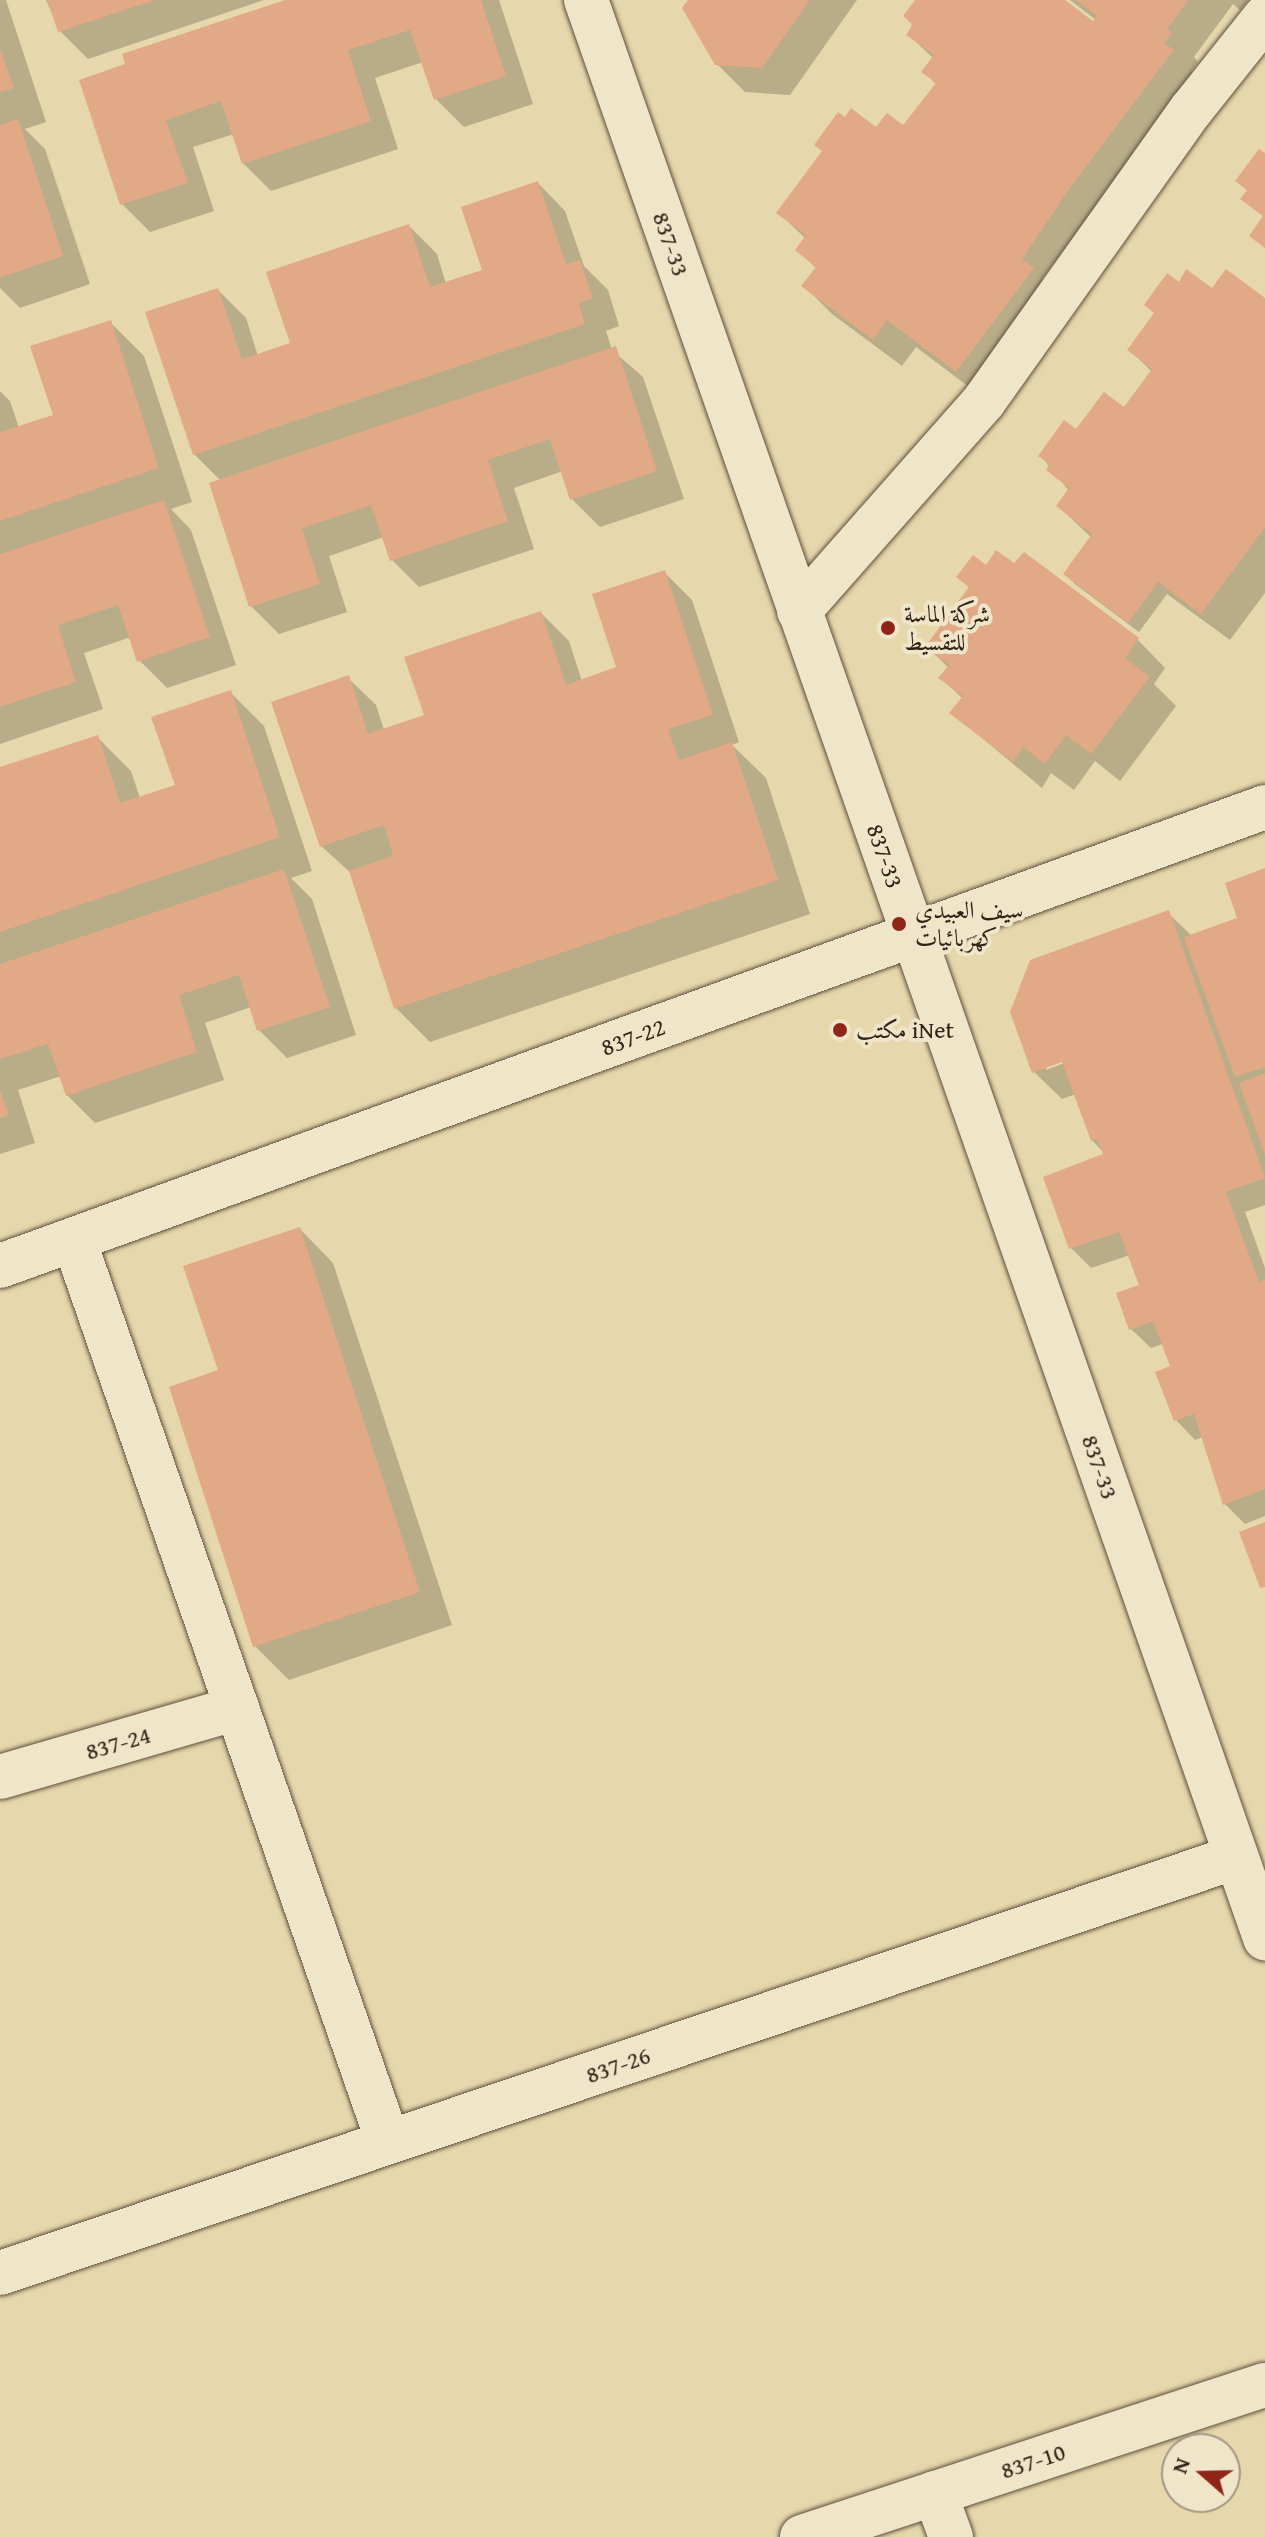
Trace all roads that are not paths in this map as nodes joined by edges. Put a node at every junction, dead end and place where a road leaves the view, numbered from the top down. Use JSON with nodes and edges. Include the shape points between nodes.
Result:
{"nodes":[{"id":1,"x":586,"y":0,"type":"edge"},
{"id":2,"x":1265,"y":17,"type":"edge"},
{"id":3,"x":799,"y":611,"type":"junction"},
{"id":4,"x":1265,"y":807,"type":"edge"},
{"id":5,"x":912,"y":934,"type":"junction"},
{"id":6,"x":75,"y":1243,"type":"junction"},
{"id":7,"x":0,"y":1266,"type":"edge"},
{"id":8,"x":237,"y":1708,"type":"junction"},
{"id":9,"x":0,"y":1777,"type":"edge"},
{"id":10,"x":1236,"y":1857,"type":"junction"},
{"id":11,"x":1265,"y":1938,"type":"edge"},
{"id":12,"x":388,"y":2142,"type":"junction"},
{"id":13,"x":0,"y":2273,"type":"edge"},
{"id":14,"x":1265,"y":2385,"type":"edge"},
{"id":15,"x":935,"y":2493,"type":"junction"},
{"id":16,"x":802,"y":2537,"type":"edge"},
{"id":17,"x":951,"y":2537,"type":"edge"}],
"edges":[{"from":1,"to":3,"type":"street","name":"837-33"},
{"from":2,"to":3,"type":"street","via":[[1191,110],[984,401]]},
{"from":3,"to":5,"type":"street","name":"837-33"},
{"from":4,"to":5,"type":"street","name":"837-22"},
{"from":5,"to":6,"type":"street","name":"837-22"},
{"from":5,"to":10,"type":"street","name":"837-33"},
{"from":6,"to":7,"type":"street","name":"837-22"},
{"from":6,"to":8,"type":"street"},
{"from":8,"to":9,"type":"street","name":"837-24"},
{"from":8,"to":12,"type":"street"},
{"from":10,"to":11,"type":"street","name":"837-33"},
{"from":10,"to":12,"type":"street","name":"837-26"},
{"from":12,"to":13,"type":"street","name":"837-26"},
{"from":14,"to":15,"type":"street","name":"837-10"},
{"from":15,"to":16,"type":"street","name":"837-10"},
{"from":15,"to":17,"type":"street"}]}
